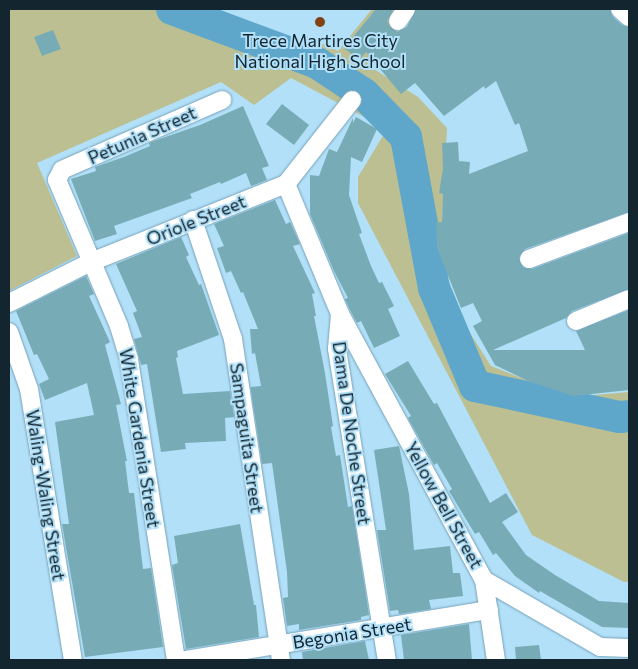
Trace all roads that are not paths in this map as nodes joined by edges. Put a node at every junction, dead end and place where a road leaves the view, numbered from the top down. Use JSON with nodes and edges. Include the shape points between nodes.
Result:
{"nodes":[{"id":1,"x":620,"y":9,"type":"edge"},
{"id":2,"x":629,"y":17,"type":"edge"},
{"id":3,"x":222,"y":100,"type":"dead end"},
{"id":4,"x":352,"y":100,"type":"dead end"},
{"id":5,"x":62,"y":170,"type":"joint"},
{"id":6,"x":286,"y":184,"type":"junction"},
{"id":7,"x":193,"y":220,"type":"junction"},
{"id":8,"x":629,"y":222,"type":"edge"},
{"id":9,"x":529,"y":259,"type":"dead end"},
{"id":10,"x":91,"y":262,"type":"junction"},
{"id":11,"x":629,"y":300,"type":"edge"},
{"id":12,"x":9,"y":303,"type":"edge"},
{"id":13,"x":340,"y":314,"type":"junction"},
{"id":14,"x":576,"y":322,"type":"dead end"},
{"id":15,"x":9,"y":332,"type":"edge"},
{"id":16,"x":484,"y":580,"type":"junction"},
{"id":17,"x":489,"y":610,"type":"junction"},
{"id":18,"x":382,"y":628,"type":"junction"},
{"id":19,"x":629,"y":648,"type":"edge"},
{"id":20,"x":280,"y":652,"type":"edge"},
{"id":21,"x":601,"y":654,"type":"edge"},
{"id":22,"x":73,"y":660,"type":"edge"},
{"id":23,"x":176,"y":660,"type":"edge"},
{"id":24,"x":186,"y":660,"type":"edge"},
{"id":25,"x":387,"y":660,"type":"edge"},
{"id":26,"x":496,"y":660,"type":"edge"}],
"edges":[{"from":1,"to":2,"type":"street"},
{"from":3,"to":5,"type":"street","name":"Petunia Street"},
{"from":4,"to":6,"type":"street"},
{"from":5,"to":10,"type":"street","name":"White Gardenia Street","via":[[57,182]]},
{"from":6,"to":7,"type":"street","name":"Oriole Street"},
{"from":6,"to":13,"type":"street","name":"Dama De Noche Street"},
{"from":7,"to":10,"type":"street","name":"Oriole Street"},
{"from":7,"to":20,"type":"street","name":"Sampaguita Street","via":[[233,339]]},
{"from":8,"to":9,"type":"street"},
{"from":10,"to":12,"type":"street","name":"Oriole Street"},
{"from":10,"to":23,"type":"street","name":"White Gardenia Street","via":[[119,326],[129,359]]},
{"from":11,"to":14,"type":"street"},
{"from":13,"to":16,"type":"street","name":"Yellow Bell Street"},
{"from":13,"to":18,"type":"street","name":"Dama De Noche Street","via":[[337,349]]},
{"from":15,"to":22,"type":"street","name":"Waling-Waling Street","via":[[29,389]]},
{"from":16,"to":17,"type":"street"},
{"from":16,"to":21,"type":"street","name":"Yellow Bell Street"},
{"from":17,"to":18,"type":"street","name":"Begonia Street"},
{"from":17,"to":26,"type":"street"},
{"from":18,"to":20,"type":"street","name":"Begonia Street"},
{"from":18,"to":25,"type":"street","name":"Dama De Noche Street"},
{"from":19,"to":21,"type":"street","name":"Yellow Bell Street"},
{"from":20,"to":24,"type":"street","name":"Begonia Street"}]}
